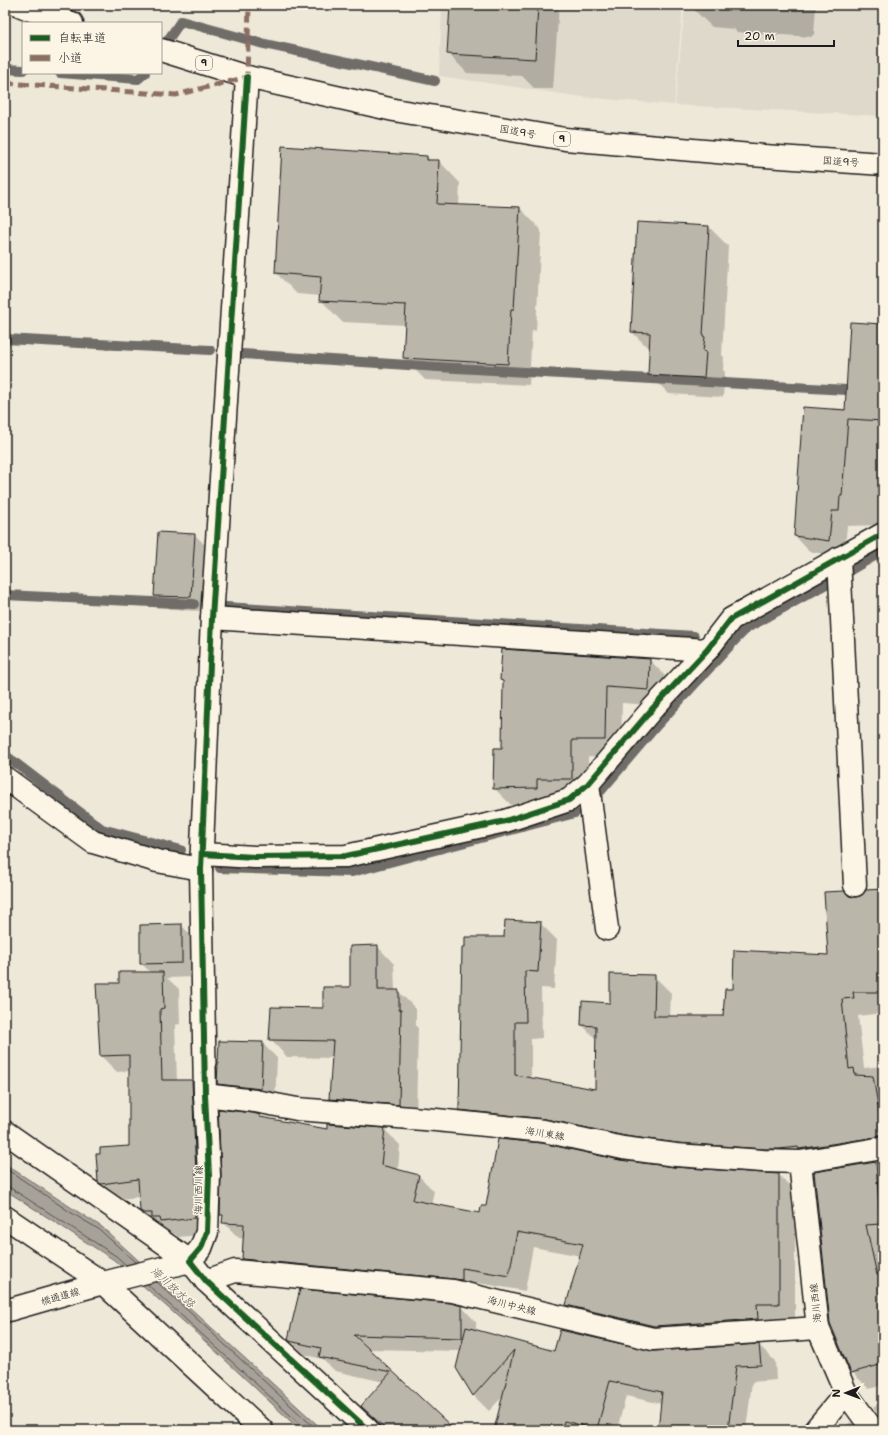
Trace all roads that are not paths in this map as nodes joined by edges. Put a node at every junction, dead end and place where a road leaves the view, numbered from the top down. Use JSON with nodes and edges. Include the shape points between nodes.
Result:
{"nodes":[{"id":1,"x":20,"y":5,"type":"edge"},
{"id":2,"x":68,"y":22,"type":"edge"},
{"id":3,"x":162,"y":50,"type":"edge"},
{"id":4,"x":247,"y":76,"type":"junction"},
{"id":5,"x":883,"y":164,"type":"edge"},
{"id":6,"x":883,"y":534,"type":"edge"},
{"id":7,"x":839,"y":558,"type":"junction"},
{"id":8,"x":212,"y":618,"type":"junction"},
{"id":9,"x":706,"y":650,"type":"junction"},
{"id":10,"x":5,"y":778,"type":"edge"},
{"id":11,"x":588,"y":784,"type":"junction"},
{"id":12,"x":201,"y":862,"type":"junction"},
{"id":13,"x":855,"y":885,"type":"dead end"},
{"id":14,"x":607,"y":929,"type":"dead end"},
{"id":15,"x":205,"y":1096,"type":"junction"},
{"id":16,"x":5,"y":1132,"type":"edge"},
{"id":17,"x":883,"y":1148,"type":"edge"},
{"id":18,"x":800,"y":1162,"type":"junction"},
{"id":19,"x":5,"y":1217,"type":"edge"},
{"id":20,"x":190,"y":1261,"type":"junction"},
{"id":21,"x":206,"y":1281,"type":"junction"},
{"id":22,"x":109,"y":1282,"type":"junction"},
{"id":23,"x":5,"y":1311,"type":"edge"},
{"id":24,"x":818,"y":1328,"type":"junction"},
{"id":25,"x":846,"y":1393,"type":"junction"},
{"id":26,"x":262,"y":1430,"type":"edge"},
{"id":27,"x":368,"y":1430,"type":"edge"},
{"id":28,"x":815,"y":1430,"type":"edge"},
{"id":29,"x":873,"y":1430,"type":"edge"}],
"edges":[{"from":1,"to":2,"type":"main road"},
{"from":3,"to":4,"type":"main road","name":"国道9号","number":"9"},
{"from":4,"to":5,"type":"main road","name":"国道9号","number":"9","via":[[394,110],[565,139],[751,156]]},
{"from":4,"to":8,"type":"main road","name":"海川西川線"},
{"from":6,"to":7,"type":"main road"},
{"from":7,"to":9,"type":"main road","via":[[730,619]]},
{"from":7,"to":13,"type":"main road"},
{"from":8,"to":9,"type":"main road"},
{"from":8,"to":12,"type":"main road","name":"海川西川線"},
{"from":9,"to":11,"type":"main road"},
{"from":10,"to":12,"type":"main road","via":[[93,842],[157,861]]},
{"from":11,"to":12,"type":"main road","via":[[569,800],[505,821],[346,856],[255,857]]},
{"from":11,"to":14,"type":"main road"},
{"from":12,"to":15,"type":"main road","name":"海川西川線"},
{"from":15,"to":18,"type":"main road","name":"海川東線","via":[[255,1101],[297,1109],[544,1131],[624,1148],[676,1155]]},
{"from":15,"to":20,"type":"main road","name":"海川西川線","via":[[209,1175],[207,1232],[201,1248]]},
{"from":16,"to":20,"type":"main road"},
{"from":17,"to":18,"type":"main road","name":"海川東線"},
{"from":18,"to":24,"type":"main road","name":"海川西線"},
{"from":19,"to":22,"type":"main road"},
{"from":20,"to":21,"type":"main road"},
{"from":20,"to":22,"type":"main road","name":"橋通道線"},
{"from":21,"to":24,"type":"main road","name":"海川中央線","via":[[234,1271],[453,1291],[654,1339]]},
{"from":21,"to":27,"type":"main road"},
{"from":22,"to":23,"type":"main road","name":"橋通道線"},
{"from":22,"to":26,"type":"main road"},
{"from":24,"to":25,"type":"main road","name":"海川西線"},
{"from":25,"to":28,"type":"main road"},
{"from":25,"to":29,"type":"main road","name":"海川西線"}]}
